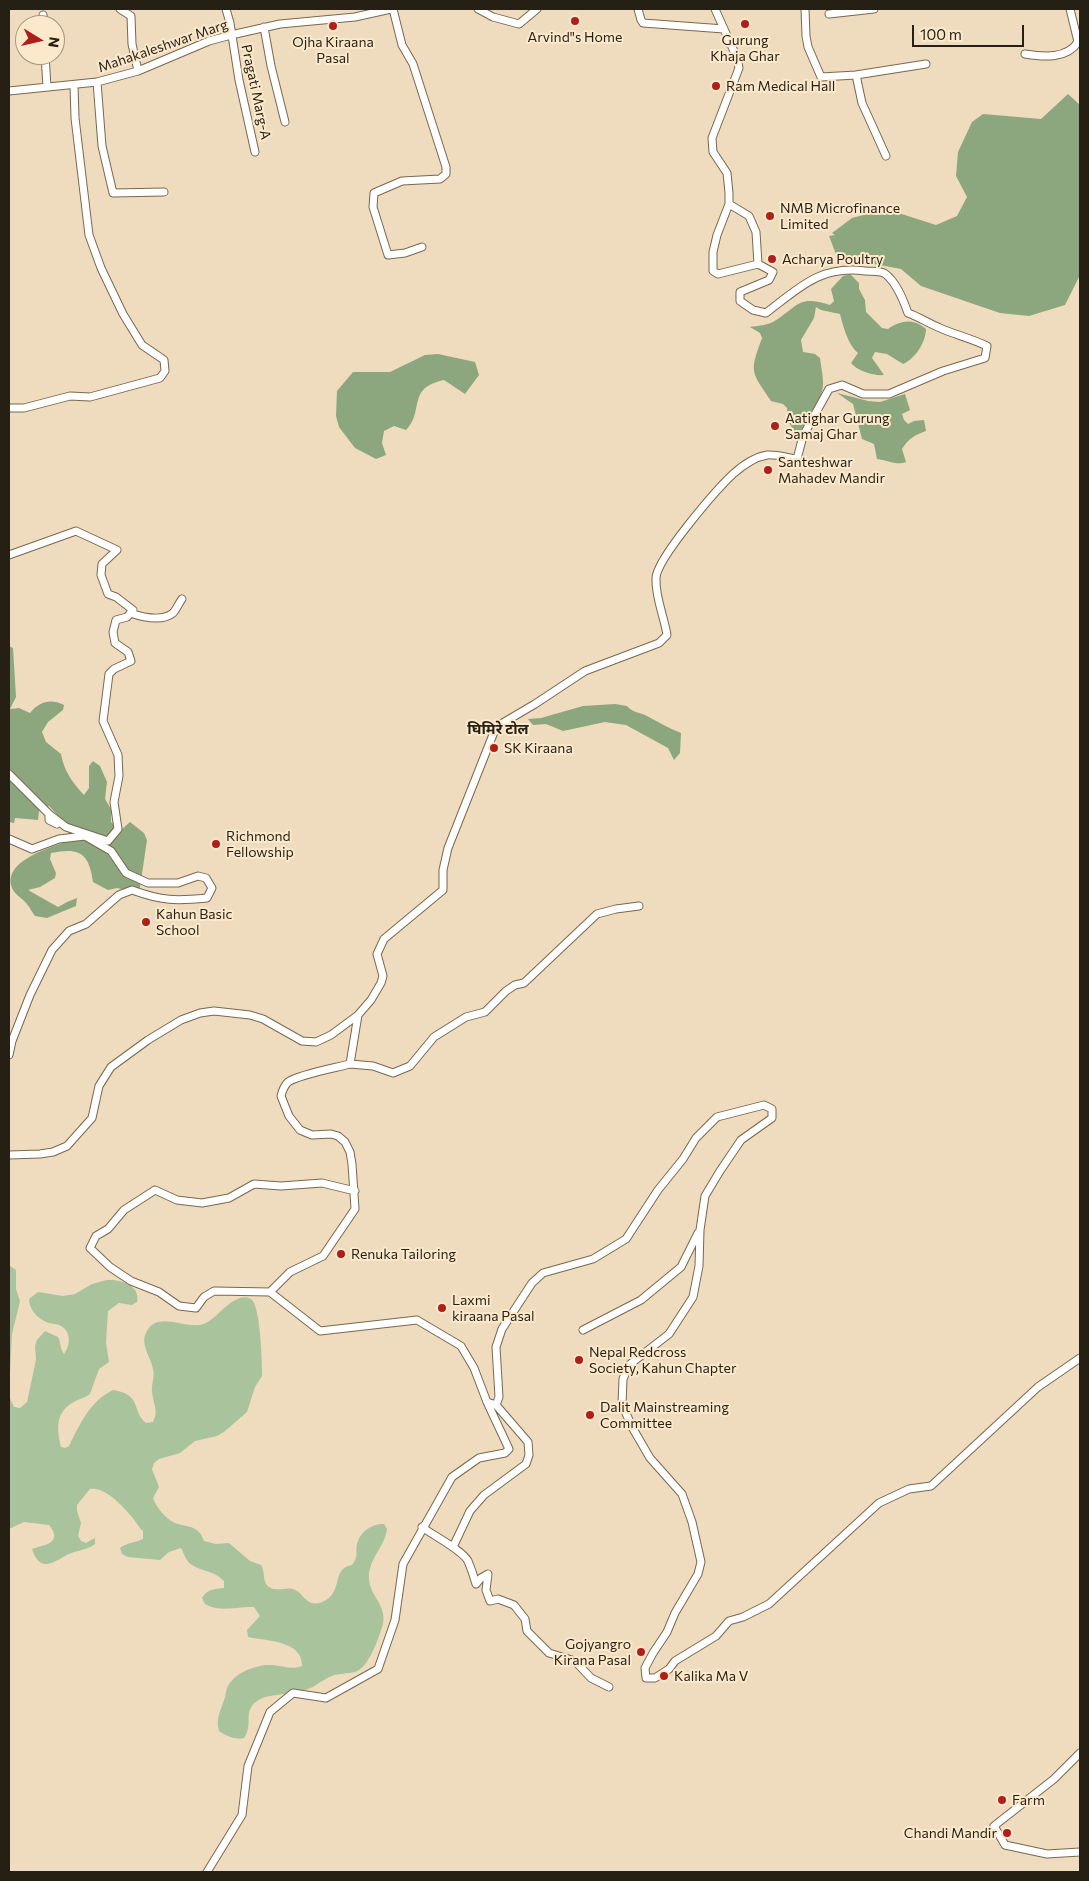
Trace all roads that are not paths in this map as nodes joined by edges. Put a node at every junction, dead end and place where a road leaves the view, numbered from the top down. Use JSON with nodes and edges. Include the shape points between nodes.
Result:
{"nodes":[{"id":1,"x":120,"y":9,"type":"edge"},
{"id":2,"x":226,"y":9,"type":"edge"},
{"id":3,"x":392,"y":9,"type":"edge"},
{"id":4,"x":478,"y":9,"type":"edge"},
{"id":5,"x":537,"y":9,"type":"edge"},
{"id":6,"x":638,"y":9,"type":"edge"},
{"id":7,"x":715,"y":9,"type":"edge"},
{"id":8,"x":805,"y":9,"type":"edge"},
{"id":9,"x":874,"y":9,"type":"edge"},
{"id":10,"x":1070,"y":9,"type":"edge"},
{"id":11,"x":829,"y":14,"type":"dead end"},
{"id":12,"x":264,"y":27,"type":"junction"},
{"id":13,"x":724,"y":29,"type":"junction"},
{"id":14,"x":231,"y":35,"type":"junction"},
{"id":15,"x":1025,"y":54,"type":"dead end"},
{"id":16,"x":926,"y":64,"type":"dead end"},
{"id":17,"x":46,"y":65,"type":"edge"},
{"id":18,"x":138,"y":71,"type":"junction"},
{"id":19,"x":856,"y":74,"type":"junction"},
{"id":20,"x":97,"y":82,"type":"junction"},
{"id":21,"x":74,"y":85,"type":"junction"},
{"id":22,"x":47,"y":87,"type":"junction"},
{"id":23,"x":9,"y":91,"type":"edge"},
{"id":24,"x":285,"y":122,"type":"dead end"},
{"id":25,"x":255,"y":152,"type":"dead end"},
{"id":26,"x":886,"y":156,"type":"dead end"},
{"id":27,"x":164,"y":192,"type":"dead end"},
{"id":28,"x":729,"y":204,"type":"junction"},
{"id":29,"x":422,"y":247,"type":"dead end"},
{"id":30,"x":758,"y":264,"type":"junction"},
{"id":31,"x":9,"y":408,"type":"edge"},
{"id":32,"x":9,"y":555,"type":"edge"},
{"id":33,"x":182,"y":599,"type":"dead end"},
{"id":34,"x":130,"y":613,"type":"junction"},
{"id":35,"x":9,"y":774,"type":"edge"},
{"id":36,"x":49,"y":814,"type":"junction"},
{"id":37,"x":85,"y":836,"type":"junction"},
{"id":38,"x":9,"y":839,"type":"edge"},
{"id":39,"x":639,"y":906,"type":"dead end"},
{"id":40,"x":358,"y":1015,"type":"junction"},
{"id":41,"x":9,"y":1055,"type":"edge"},
{"id":42,"x":350,"y":1064,"type":"junction"},
{"id":43,"x":9,"y":1155,"type":"edge"},
{"id":44,"x":355,"y":1191,"type":"junction"},
{"id":45,"x":700,"y":1230,"type":"junction"},
{"id":46,"x":270,"y":1292,"type":"junction"},
{"id":47,"x":583,"y":1330,"type":"dead end"},
{"id":48,"x":1080,"y":1358,"type":"edge"},
{"id":49,"x":487,"y":1402,"type":"junction"},
{"id":50,"x":496,"y":1405,"type":"junction"},
{"id":51,"x":422,"y":1527,"type":"junction"},
{"id":52,"x":453,"y":1546,"type":"junction"},
{"id":53,"x":609,"y":1687,"type":"dead end"},
{"id":54,"x":1080,"y":1753,"type":"edge"},
{"id":55,"x":1080,"y":1852,"type":"edge"},
{"id":56,"x":207,"y":1872,"type":"edge"}],
"edges":[{"from":1,"to":18,"type":"street","via":[[131,16],[132,44]]},
{"from":2,"to":14,"type":"street","name":"Pragati Marg-A"},
{"from":3,"to":12,"type":"street","name":"Mahakaleshwar Marg","via":[[355,17]]},
{"from":3,"to":29,"type":"street","via":[[402,45],[413,64],[446,174],[440,179],[391,184],[374,193],[373,207],[388,256]]},
{"from":4,"to":5,"type":"street","via":[[492,17],[519,24]]},
{"from":6,"to":13,"type":"street","via":[[643,23]]},
{"from":7,"to":13,"type":"street"},
{"from":8,"to":19,"type":"street","via":[[808,47],[821,77]]},
{"from":9,"to":11,"type":"street"},
{"from":10,"to":15,"type":"street","via":[[1078,42],[1073,50],[1058,56]]},
{"from":12,"to":14,"type":"street","name":"Mahakaleshwar Marg"},
{"from":12,"to":24,"type":"street"},
{"from":13,"to":28,"type":"street","via":[[739,68],[712,138],[713,152],[727,173]]},
{"from":14,"to":18,"type":"street","name":"Mahakaleshwar Marg"},
{"from":14,"to":25,"type":"street","name":"Pragati Marg-A"},
{"from":16,"to":19,"type":"street"},
{"from":17,"to":22,"type":"street"},
{"from":18,"to":20,"type":"street","name":"Mahakaleshwar Marg"},
{"from":19,"to":26,"type":"street","via":[[862,103]]},
{"from":20,"to":21,"type":"street","name":"Mahakaleshwar Marg"},
{"from":20,"to":27,"type":"street","via":[[102,146],[113,193]]},
{"from":21,"to":22,"type":"street","name":"Mahakaleshwar Marg"},
{"from":21,"to":31,"type":"street","via":[[89,235],[123,314],[142,345],[164,360],[166,371],[160,378],[90,396],[70,396],[24,408]]},
{"from":22,"to":23,"type":"street","name":"Mahakaleshwar Marg"},
{"from":28,"to":30,"type":"street","via":[[749,216],[756,232]]},
{"from":28,"to":30,"type":"street","via":[[713,252],[713,271],[718,274]]},
{"from":30,"to":40,"type":"street","via":[[773,272],[769,280],[740,292],[740,301],[752,310],[766,313],[815,277],[830,272],[860,270],[883,273],[894,284],[908,313],[987,346],[984,358],[889,394],[863,394],[842,385],[829,389],[803,436],[798,459],[767,455],[746,464],[732,475],[662,561],[656,576],[657,591],[667,634],[659,643],[585,671],[496,727],[448,848],[442,890],[384,939],[377,954],[383,976],[381,984]]},
{"from":32,"to":34,"type":"street","via":[[76,531],[108,545],[117,550],[102,564],[101,575],[108,594],[133,610]]},
{"from":33,"to":34,"type":"street","via":[[173,613],[162,617]]},
{"from":34,"to":36,"type":"street","via":[[116,620],[113,632],[115,643],[128,652],[131,661],[109,674],[103,721],[118,755],[119,776],[114,802],[118,829],[108,840],[66,827]]},
{"from":35,"to":36,"type":"street"},
{"from":36,"to":37,"type":"street","via":[[48,820]]},
{"from":37,"to":38,"type":"street","via":[[59,839],[32,849]]},
{"from":37,"to":41,"type":"street","via":[[111,852],[126,873],[148,883],[178,883],[198,876],[206,878],[212,888],[207,898],[174,901],[132,890],[119,895],[86,924],[69,931],[52,950],[30,995]]},
{"from":39,"to":42,"type":"street","via":[[597,914],[524,983],[506,991],[485,1012],[466,1017],[434,1036],[410,1066],[393,1073],[373,1066]]},
{"from":40,"to":42,"type":"street"},
{"from":40,"to":43,"type":"street","via":[[316,1042],[302,1041],[250,1015],[200,1013],[181,1020],[111,1067],[99,1086],[92,1118],[67,1146],[53,1152]]},
{"from":42,"to":44,"type":"street","via":[[299,1077],[287,1083],[280,1096],[300,1130],[312,1135],[331,1134],[345,1142],[350,1152]]},
{"from":44,"to":46,"type":"street","via":[[355,1209],[324,1256],[290,1272]]},
{"from":44,"to":46,"type":"street","via":[[322,1183],[254,1184],[230,1198],[202,1203],[177,1200],[155,1190],[124,1210],[108,1229],[96,1236],[90,1248],[131,1281],[160,1292],[179,1306],[196,1308],[204,1297],[214,1291]]},
{"from":45,"to":47,"type":"street","via":[[682,1267],[640,1300]]},
{"from":45,"to":48,"type":"street","via":[[694,1297],[669,1334],[629,1365],[623,1379],[622,1404],[650,1458],[682,1494],[701,1562],[698,1574],[645,1668],[646,1678],[655,1678],[669,1669],[675,1661],[716,1636],[729,1621],[769,1604],[879,1503],[909,1489],[931,1486],[1038,1387]]},
{"from":45,"to":50,"type":"street","via":[[706,1196],[720,1170],[740,1140],[772,1118],[772,1109],[764,1105],[717,1117],[696,1138],[626,1239],[593,1259],[543,1273],[532,1282],[502,1329],[496,1347],[499,1397]]},
{"from":46,"to":49,"type":"street","via":[[320,1331],[418,1320],[461,1346],[474,1368]]},
{"from":49,"to":50,"type":"street"},
{"from":49,"to":51,"type":"street","via":[[509,1449],[506,1453],[479,1458],[452,1476]]},
{"from":50,"to":52,"type":"street","via":[[528,1442],[529,1455],[526,1464],[484,1495],[470,1512]]},
{"from":51,"to":52,"type":"street"},
{"from":51,"to":56,"type":"street","via":[[403,1564],[395,1620],[378,1669],[326,1698],[293,1693],[270,1712],[248,1766],[242,1815]]},
{"from":52,"to":53,"type":"street","via":[[467,1560],[476,1584],[488,1574],[486,1590],[490,1601],[498,1599],[514,1606],[524,1619],[527,1631],[549,1654],[574,1662],[591,1678]]},
{"from":54,"to":55,"type":"street","via":[[1054,1779],[994,1826],[1005,1845],[1047,1854]]}]}
